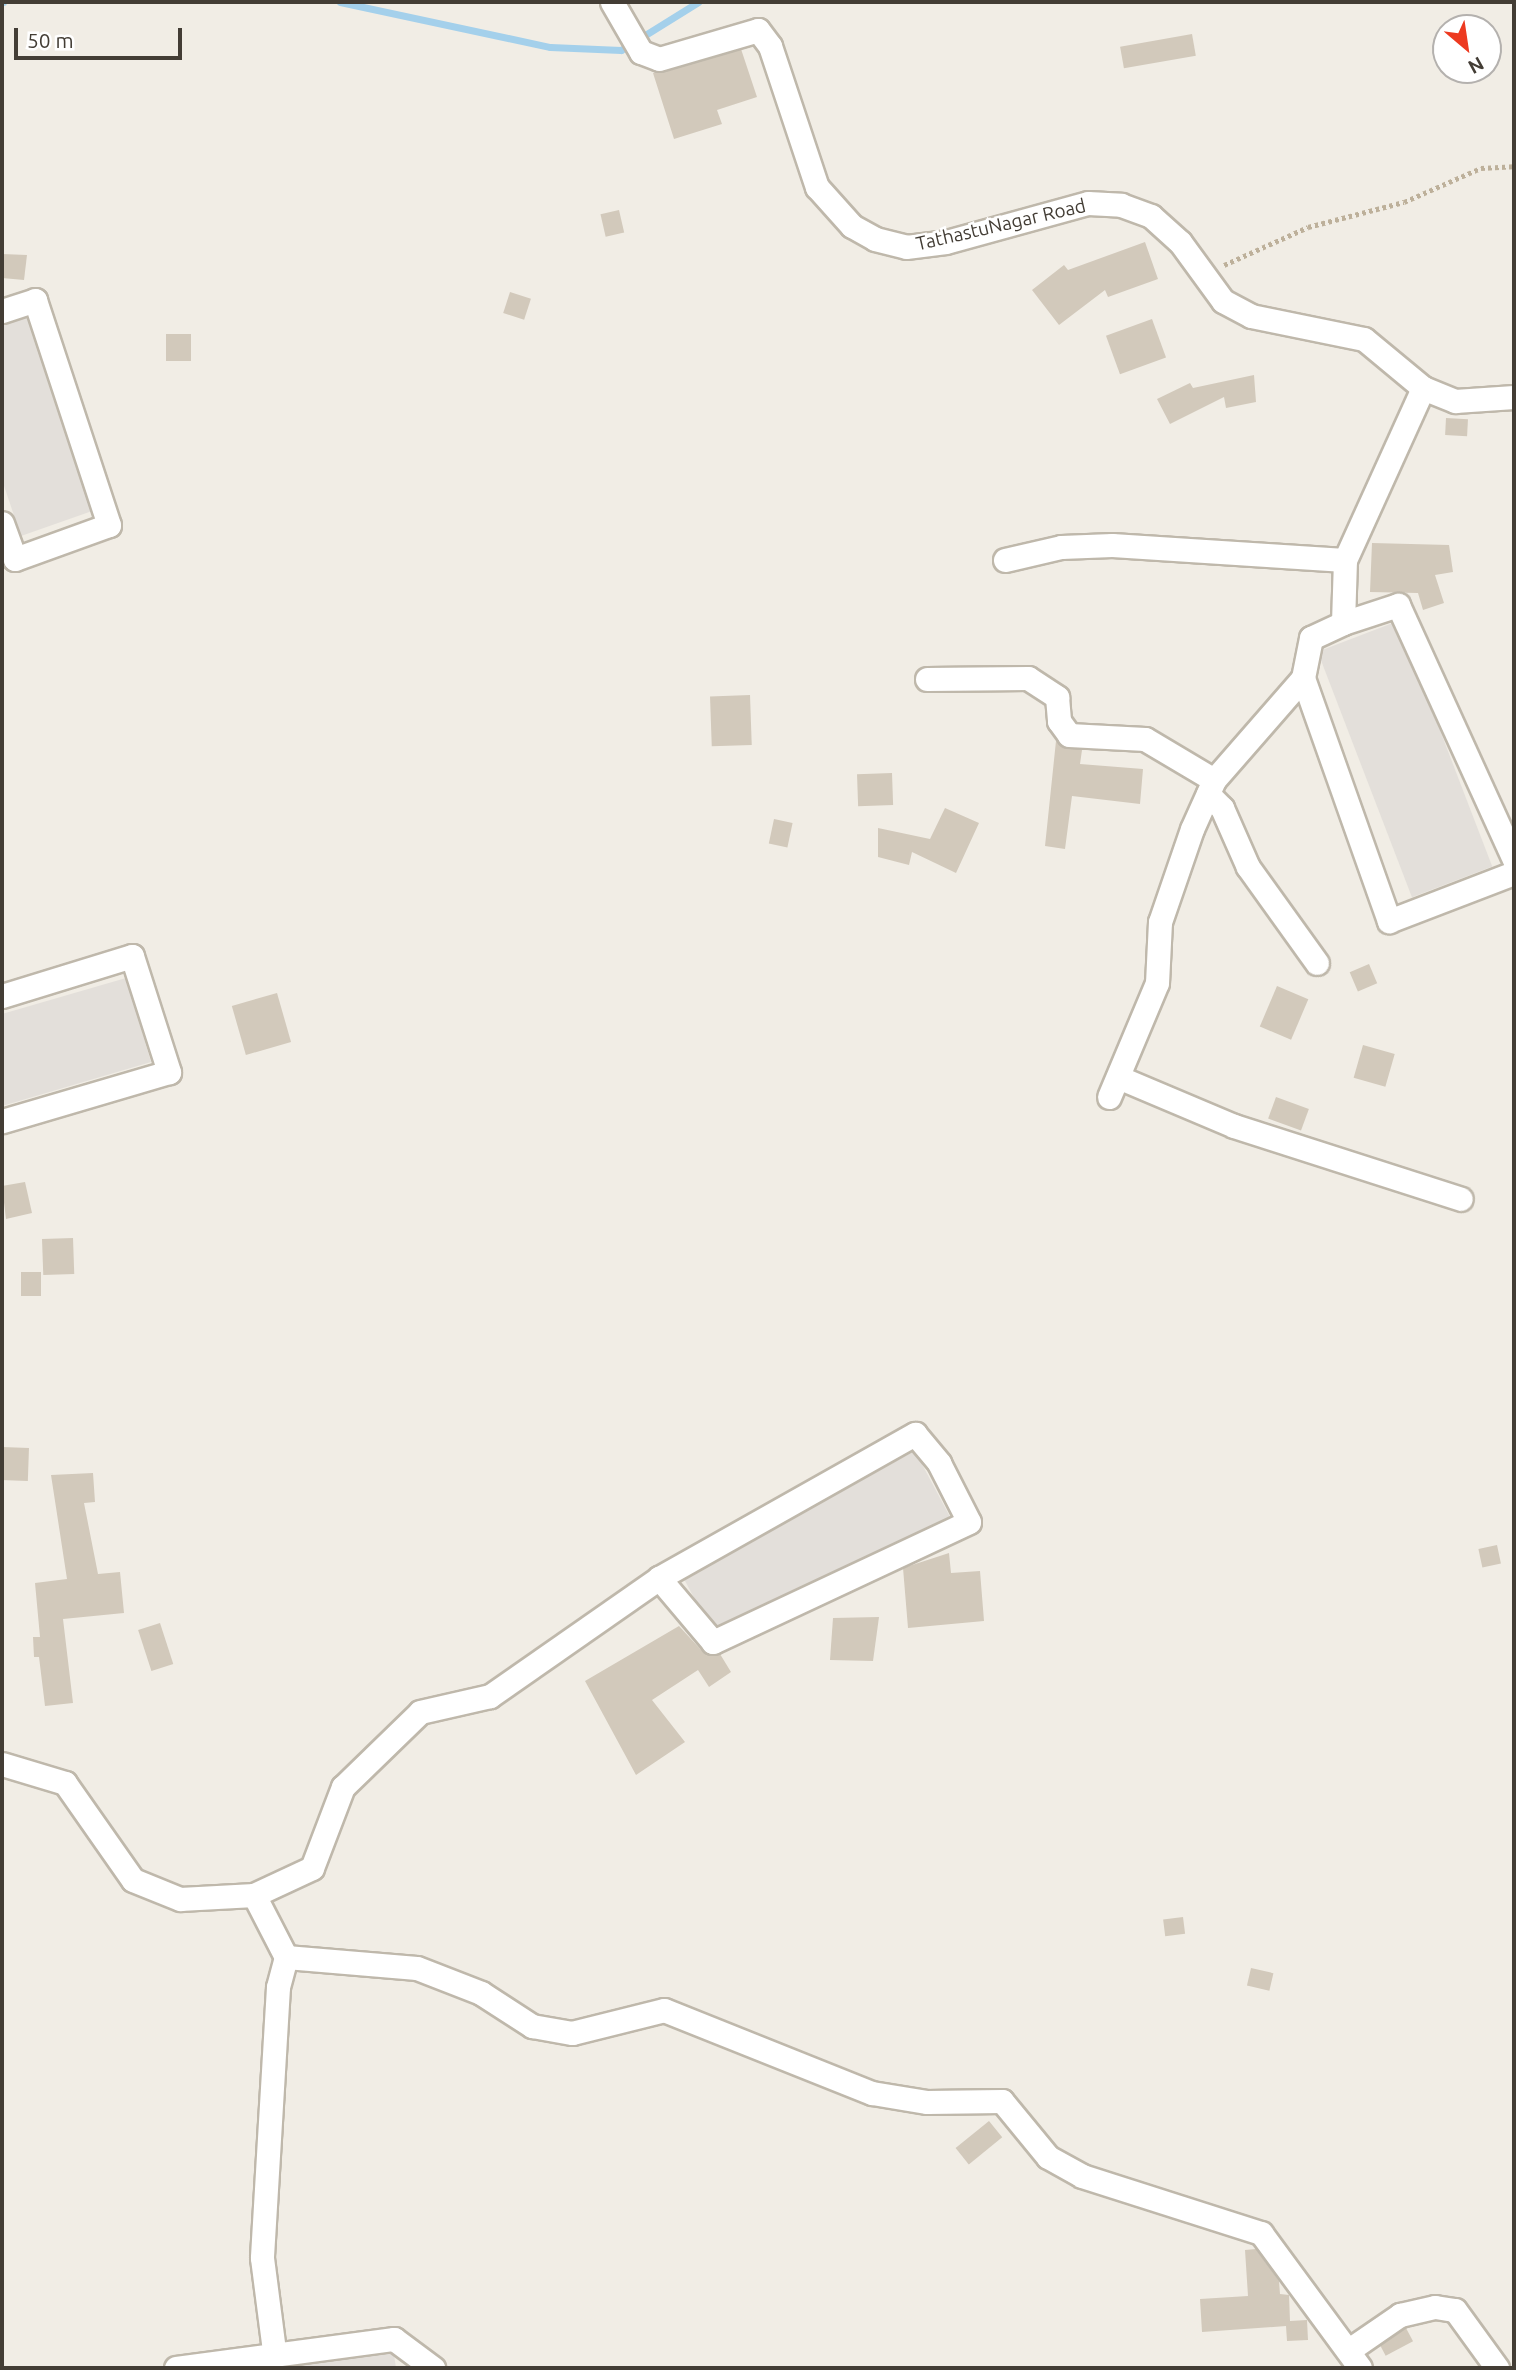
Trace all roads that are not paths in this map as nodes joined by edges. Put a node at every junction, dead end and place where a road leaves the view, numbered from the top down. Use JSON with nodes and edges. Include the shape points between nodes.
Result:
{"nodes":[{"id":1,"x":612,"y":2,"type":"edge"},
{"id":2,"x":2,"y":311,"type":"edge"},
{"id":3,"x":1423,"y":388,"type":"junction"},
{"id":4,"x":1514,"y":397,"type":"edge"},
{"id":5,"x":2,"y":523,"type":"edge"},
{"id":6,"x":1005,"y":560,"type":"dead end"},
{"id":7,"x":1345,"y":560,"type":"junction"},
{"id":8,"x":1343,"y":623,"type":"junction"},
{"id":9,"x":1303,"y":678,"type":"junction"},
{"id":10,"x":927,"y":679,"type":"dead end"},
{"id":11,"x":1211,"y":787,"type":"junction"},
{"id":12,"x":1514,"y":860,"type":"edge"},
{"id":13,"x":1514,"y":873,"type":"edge"},
{"id":14,"x":1317,"y":963,"type":"dead end"},
{"id":15,"x":2,"y":996,"type":"edge"},
{"id":16,"x":2,"y":1121,"type":"edge"},
{"id":17,"x":1461,"y":1199,"type":"dead end"},
{"id":18,"x":659,"y":1578,"type":"junction"},
{"id":19,"x":2,"y":1764,"type":"edge"},
{"id":20,"x":254,"y":1895,"type":"junction"},
{"id":21,"x":286,"y":1957,"type":"junction"},
{"id":22,"x":274,"y":2351,"type":"junction"},
{"id":23,"x":1353,"y":2362,"type":"edge"},
{"id":24,"x":176,"y":2368,"type":"edge"},
{"id":25,"x":432,"y":2368,"type":"edge"},
{"id":26,"x":1497,"y":2368,"type":"edge"}],
"edges":[{"from":1,"to":3,"type":"street","name":"TathastuNagar Road","via":[[629,24],[641,52],[659,59],[758,30],[770,46],[817,187],[852,226],[875,239],[906,247],[946,242],[1088,203],[1121,205],[1151,216],[1180,242],[1223,301],[1251,316],[1364,339]]},
{"from":2,"to":5,"type":"street","via":[[35,300],[109,524],[15,559]]},
{"from":3,"to":4,"type":"street","name":"TathastuNagar Road","via":[[1455,401]]},
{"from":3,"to":7,"type":"street"},
{"from":6,"to":7,"type":"street","via":[[1061,547],[1112,545]]},
{"from":7,"to":8,"type":"street"},
{"from":8,"to":9,"type":"street","via":[[1311,638]]},
{"from":8,"to":12,"type":"street","via":[[1398,605]]},
{"from":9,"to":11,"type":"street"},
{"from":9,"to":13,"type":"street","via":[[1389,921]]},
{"from":10,"to":11,"type":"street","via":[[1028,678],[1057,697],[1059,721],[1069,735],[1145,739]]},
{"from":11,"to":14,"type":"street","via":[[1248,867]]},
{"from":11,"to":17,"type":"street","via":[[1160,922],[1157,983],[1114,1087]]},
{"from":15,"to":16,"type":"street","via":[[132,956],[169,1072]]},
{"from":18,"to":18,"type":"street","via":[[915,1434],[939,1463],[969,1522],[713,1642]]},
{"from":18,"to":20,"type":"street","via":[[490,1696],[420,1712],[343,1787],[312,1868]]},
{"from":19,"to":20,"type":"street","via":[[65,1783],[133,1880],[180,1899]]},
{"from":20,"to":21,"type":"street"},
{"from":21,"to":22,"type":"street","via":[[278,1987],[262,2258]]},
{"from":21,"to":23,"type":"street","via":[[417,1968],[481,1993],[532,2026],[572,2033],[664,2010],[872,2093],[927,2102],[1002,2101],[1048,2157],[1082,2176],[1261,2233]]},
{"from":22,"to":24,"type":"street"},
{"from":22,"to":25,"type":"street","via":[[394,2339]]},
{"from":23,"to":26,"type":"street","via":[[1400,2315],[1434,2307],[1455,2310]]}]}
